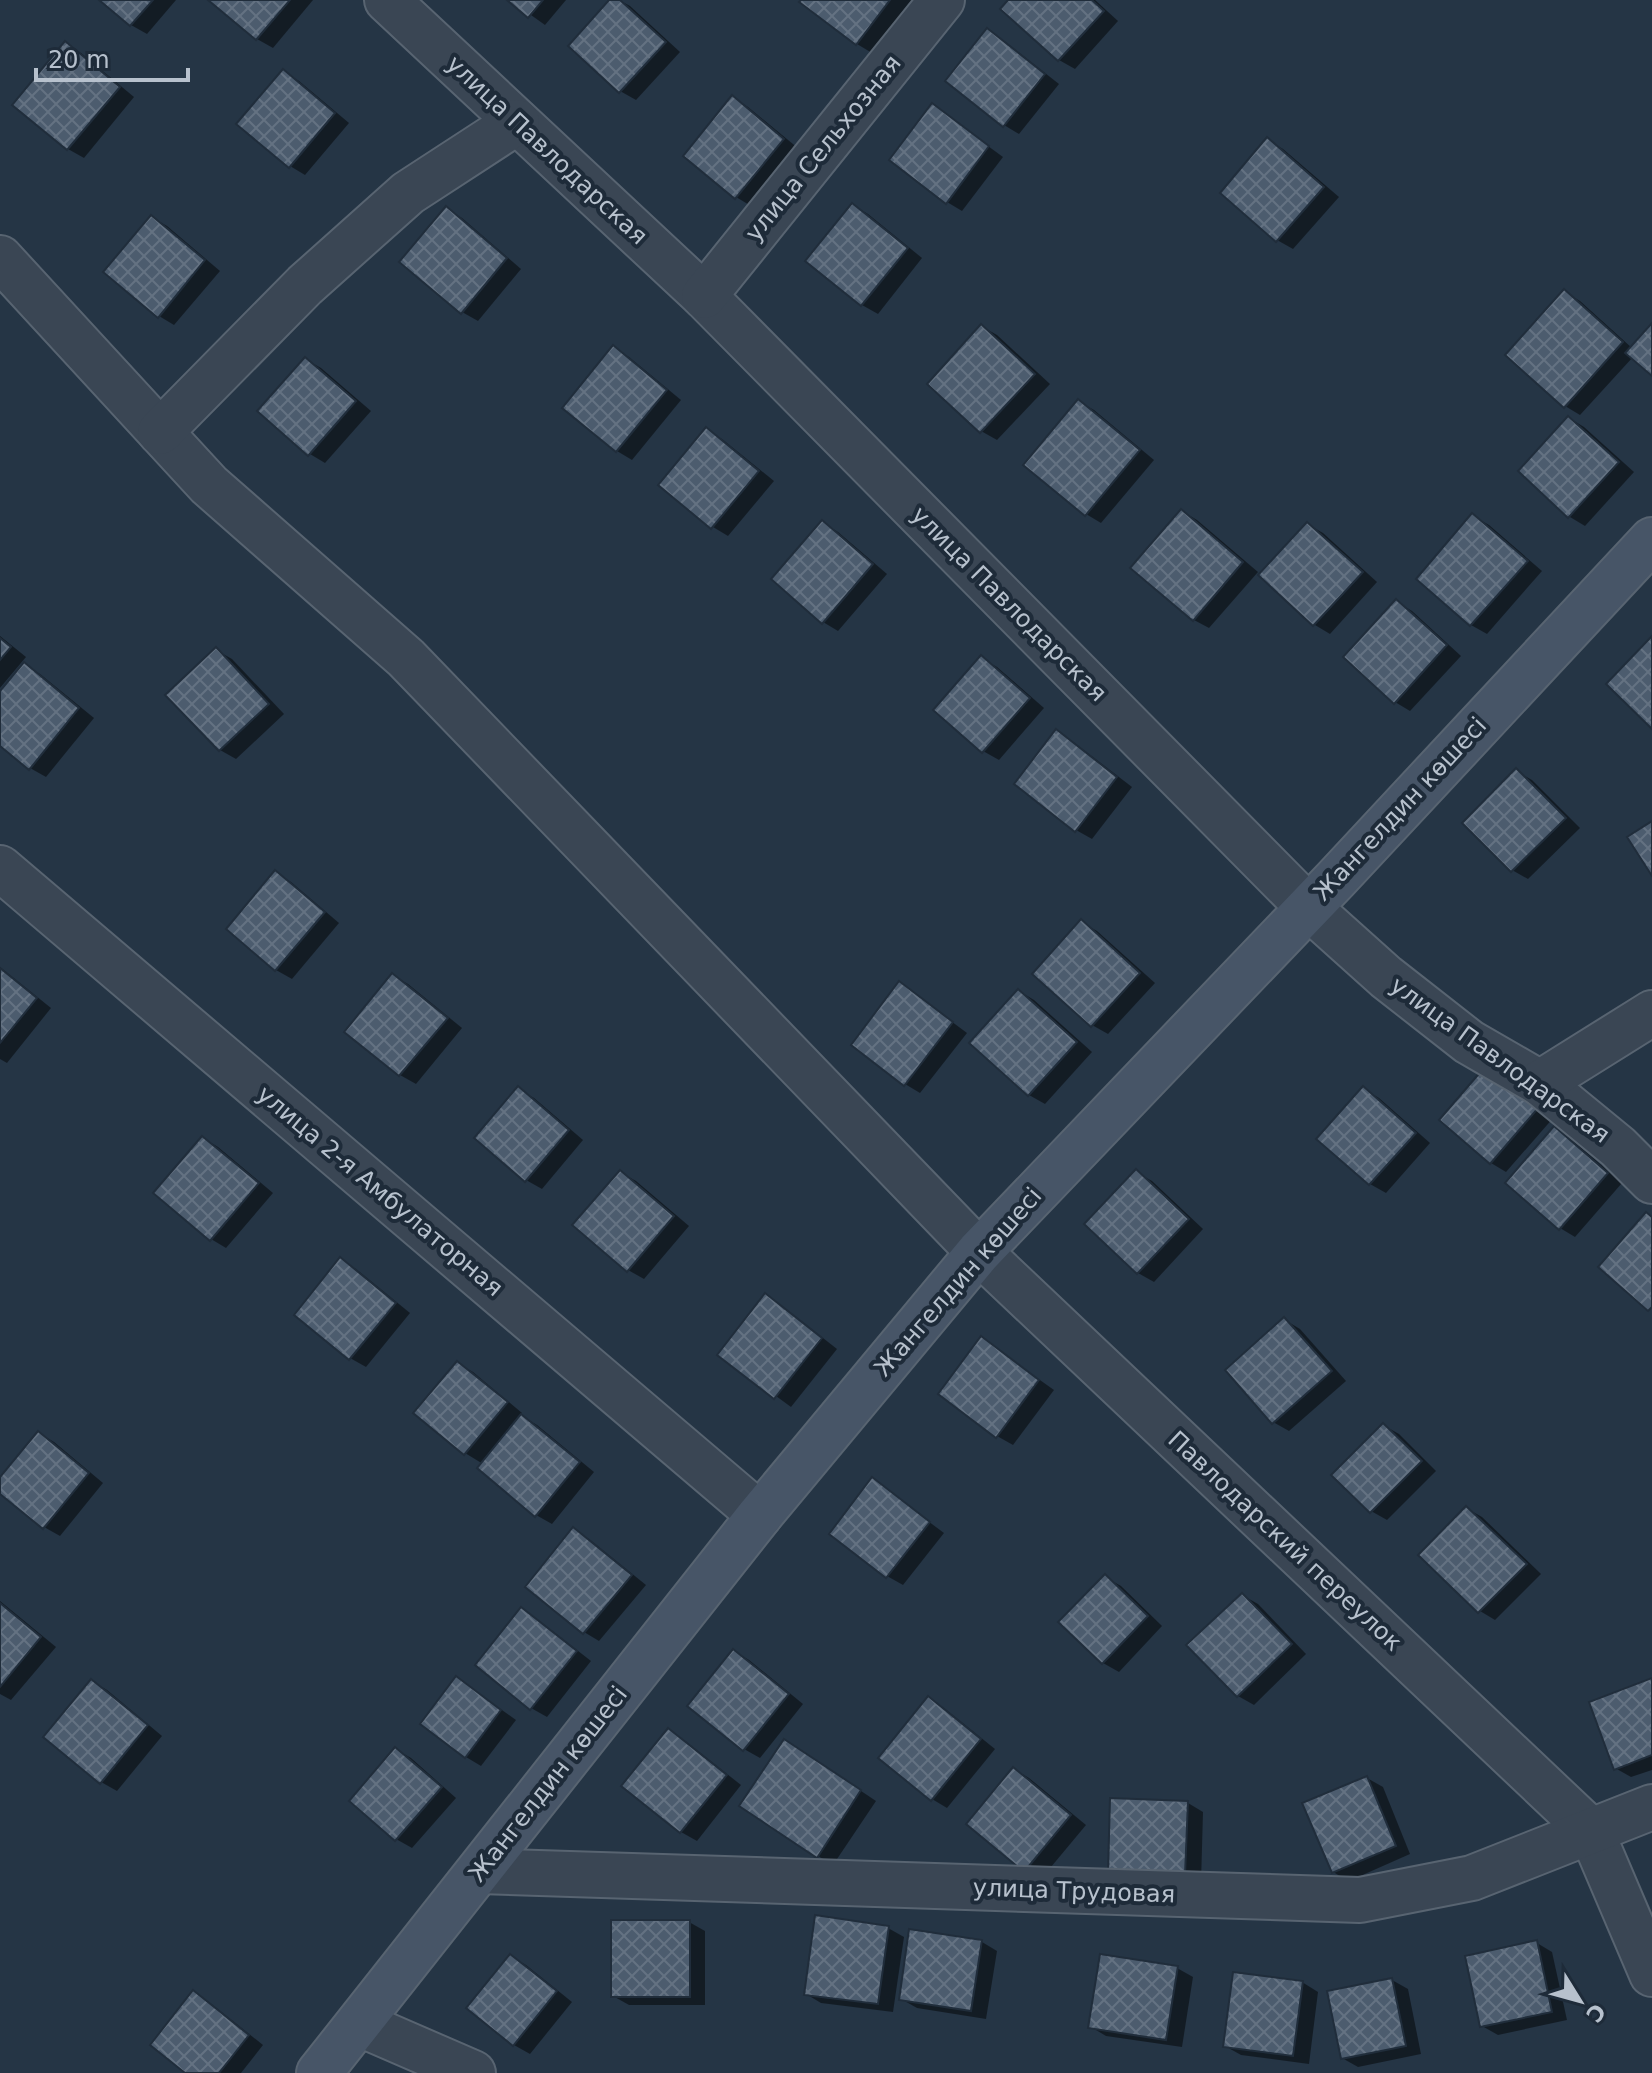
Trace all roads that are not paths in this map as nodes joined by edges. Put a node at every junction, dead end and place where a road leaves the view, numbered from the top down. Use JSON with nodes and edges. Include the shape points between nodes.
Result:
{"nodes":[{"id":1,"x":387,"y":0,"type":"edge"},
{"id":2,"x":942,"y":0,"type":"edge"},
{"id":3,"x":517,"y":122,"type":"junction"},
{"id":4,"x":0,"y":258,"type":"edge"},
{"id":5,"x":704,"y":296,"type":"junction"},
{"id":6,"x":160,"y":432,"type":"junction"},
{"id":7,"x":1652,"y":540,"type":"edge"},
{"id":8,"x":0,"y":868,"type":"edge"},
{"id":9,"x":1308,"y":907,"type":"junction"},
{"id":10,"x":1652,"y":1013,"type":"edge"},
{"id":11,"x":1540,"y":1083,"type":"junction"},
{"id":12,"x":1652,"y":1181,"type":"edge"},
{"id":13,"x":979,"y":1252,"type":"junction"},
{"id":14,"x":760,"y":1515,"type":"junction"},
{"id":15,"x":1652,"y":1807,"type":"edge"},
{"id":16,"x":1591,"y":1831,"type":"junction"},
{"id":17,"x":480,"y":1871,"type":"junction"},
{"id":18,"x":1652,"y":1974,"type":"edge"},
{"id":19,"x":360,"y":2024,"type":"junction"},
{"id":20,"x":319,"y":2073,"type":"edge"},
{"id":21,"x":473,"y":2073,"type":"edge"}],
"edges":[{"from":1,"to":3,"type":"street","name":"улица Павлодарская"},
{"from":2,"to":5,"type":"street","name":"улица Сельхозная"},
{"from":3,"to":5,"type":"street","name":"улица Павлодарская"},
{"from":3,"to":6,"type":"street","via":[[408,193],[305,285]]},
{"from":4,"to":6,"type":"street"},
{"from":5,"to":9,"type":"street","name":"улица Павлодарская"},
{"from":6,"to":13,"type":"street","via":[[209,485],[406,658]]},
{"from":7,"to":9,"type":"main road","name":"Жангелдин көшесі"},
{"from":8,"to":14,"type":"street","name":"улица 2-я Амбулаторная"},
{"from":9,"to":11,"type":"street","name":"улица Павлодарская","via":[[1469,1042]]},
{"from":9,"to":13,"type":"main road","name":"Жангелдин көшесі"},
{"from":10,"to":11,"type":"street"},
{"from":11,"to":12,"type":"street","name":"улица Павлодарская"},
{"from":13,"to":14,"type":"main road","name":"Жангелдин көшесі"},
{"from":13,"to":16,"type":"street","name":"Павлодарский переулок"},
{"from":14,"to":17,"type":"main road","name":"Жангелдин көшесі"},
{"from":15,"to":16,"type":"street","name":"улица Трудовая"},
{"from":16,"to":17,"type":"street","name":"улица Трудовая","via":[[1472,1878],[1360,1900]]},
{"from":16,"to":18,"type":"street"},
{"from":17,"to":19,"type":"main road","name":"Жангелдин көшесі"},
{"from":19,"to":20,"type":"main road","name":"Жангелдин көшесі"},
{"from":19,"to":21,"type":"street"}]}
